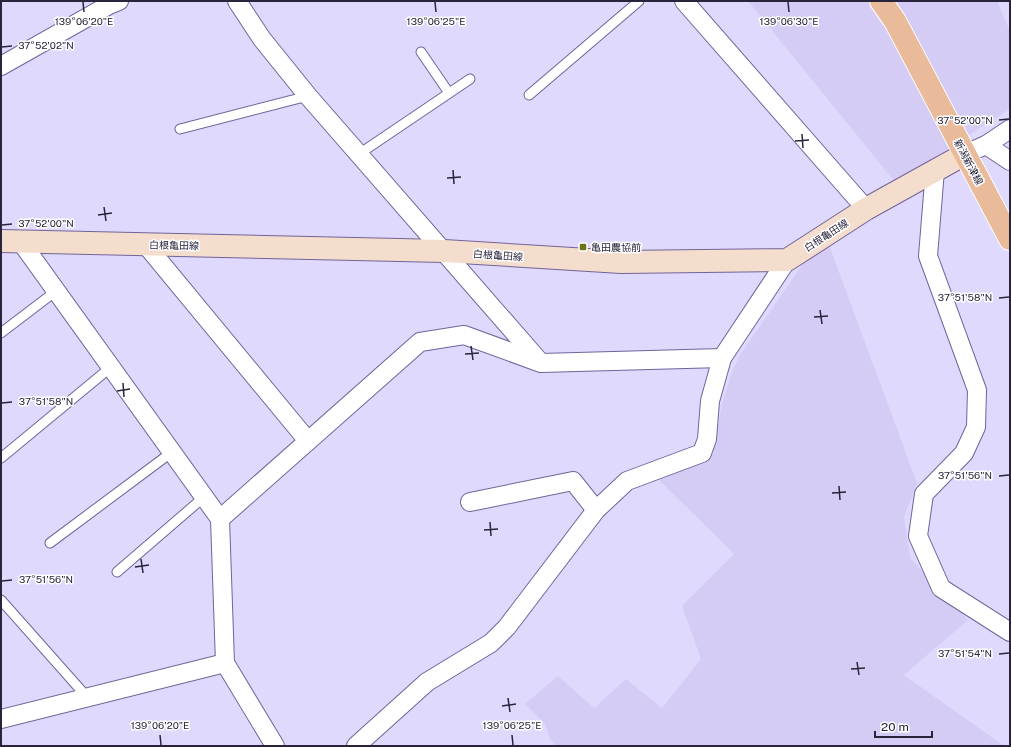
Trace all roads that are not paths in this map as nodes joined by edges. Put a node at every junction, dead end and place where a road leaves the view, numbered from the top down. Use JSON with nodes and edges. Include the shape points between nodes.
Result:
{"nodes":[{"id":1,"x":119,"y":1,"type":"edge"},
{"id":2,"x":237,"y":1,"type":"edge"},
{"id":3,"x":639,"y":1,"type":"edge"},
{"id":4,"x":684,"y":1,"type":"edge"},
{"id":5,"x":881,"y":1,"type":"edge"},
{"id":6,"x":421,"y":52,"type":"dead end"},
{"id":7,"x":1,"y":66,"type":"edge"},
{"id":8,"x":470,"y":79,"type":"dead end"},
{"id":9,"x":449,"y":93,"type":"junction"},
{"id":10,"x":529,"y":95,"type":"dead end"},
{"id":11,"x":308,"y":96,"type":"junction"},
{"id":12,"x":180,"y":129,"type":"dead end"},
{"id":13,"x":1010,"y":129,"type":"edge"},
{"id":14,"x":986,"y":145,"type":"junction"},
{"id":15,"x":359,"y":154,"type":"junction"},
{"id":16,"x":965,"y":154,"type":"junction"},
{"id":17,"x":1010,"y":161,"type":"edge"},
{"id":18,"x":934,"y":170,"type":"junction"},
{"id":19,"x":866,"y":209,"type":"junction"},
{"id":20,"x":1010,"y":239,"type":"edge"},
{"id":21,"x":11,"y":241,"type":"edge"},
{"id":22,"x":146,"y":244,"type":"junction"},
{"id":23,"x":444,"y":251,"type":"junction"},
{"id":24,"x":787,"y":260,"type":"junction"},
{"id":25,"x":56,"y":291,"type":"junction"},
{"id":26,"x":1,"y":333,"type":"edge"},
{"id":27,"x":722,"y":358,"type":"junction"},
{"id":28,"x":541,"y":363,"type":"junction"},
{"id":29,"x":111,"y":367,"type":"junction"},
{"id":30,"x":308,"y":441,"type":"junction"},
{"id":31,"x":172,"y":452,"type":"junction"},
{"id":32,"x":1,"y":458,"type":"edge"},
{"id":33,"x":204,"y":497,"type":"junction"},
{"id":34,"x":470,"y":502,"type":"dead end"},
{"id":35,"x":596,"y":510,"type":"junction"},
{"id":36,"x":220,"y":519,"type":"junction"},
{"id":37,"x":50,"y":543,"type":"dead end"},
{"id":38,"x":117,"y":572,"type":"dead end"},
{"id":39,"x":1,"y":600,"type":"edge"},
{"id":40,"x":1010,"y":632,"type":"edge"},
{"id":41,"x":225,"y":663,"type":"junction"},
{"id":42,"x":87,"y":697,"type":"junction"},
{"id":43,"x":1,"y":720,"type":"edge"},
{"id":44,"x":275,"y":746,"type":"edge"},
{"id":45,"x":356,"y":746,"type":"edge"}],
"edges":[{"from":1,"to":7,"type":"street"},
{"from":2,"to":11,"type":"street","via":[[262,39]]},
{"from":3,"to":10,"type":"lane"},
{"from":4,"to":19,"type":"street"},
{"from":5,"to":16,"type":"main road","name":"新潟新津線","via":[[895,21]]},
{"from":6,"to":9,"type":"lane"},
{"from":8,"to":9,"type":"lane"},
{"from":9,"to":15,"type":"lane"},
{"from":11,"to":12,"type":"lane"},
{"from":11,"to":15,"type":"street"},
{"from":13,"to":14,"type":"street"},
{"from":14,"to":16,"type":"street"},
{"from":14,"to":17,"type":"street"},
{"from":15,"to":23,"type":"street"},
{"from":16,"to":18,"type":"main road","name":"白根亀田線"},
{"from":16,"to":20,"type":"main road","name":"新潟新津線"},
{"from":18,"to":19,"type":"main road","name":"白根亀田線"},
{"from":18,"to":40,"type":"street","via":[[928,256],[977,390],[976,427],[964,453],[924,494],[918,536],[941,588]]},
{"from":19,"to":24,"type":"main road","name":"白根亀田線"},
{"from":21,"to":22,"type":"main road","name":"白根亀田線"},
{"from":21,"to":25,"type":"street"},
{"from":22,"to":23,"type":"main road","name":"白根亀田線"},
{"from":22,"to":30,"type":"street"},
{"from":23,"to":24,"type":"main road","name":"白根亀田線","via":[[621,262]]},
{"from":23,"to":28,"type":"street"},
{"from":24,"to":27,"type":"street"},
{"from":25,"to":26,"type":"lane"},
{"from":25,"to":29,"type":"street"},
{"from":27,"to":28,"type":"street"},
{"from":27,"to":35,"type":"street","via":[[710,401],[707,439],[702,453],[627,481]]},
{"from":28,"to":30,"type":"street","via":[[464,335],[420,342]]},
{"from":29,"to":31,"type":"street"},
{"from":29,"to":32,"type":"lane"},
{"from":30,"to":36,"type":"street"},
{"from":31,"to":33,"type":"street"},
{"from":31,"to":37,"type":"lane"},
{"from":33,"to":36,"type":"street"},
{"from":33,"to":38,"type":"lane"},
{"from":34,"to":35,"type":"street","via":[[573,481]]},
{"from":35,"to":45,"type":"street","via":[[507,627],[491,643],[427,682]]},
{"from":36,"to":41,"type":"street"},
{"from":39,"to":42,"type":"lane"},
{"from":41,"to":42,"type":"street"},
{"from":41,"to":44,"type":"street"},
{"from":42,"to":43,"type":"street"}]}
